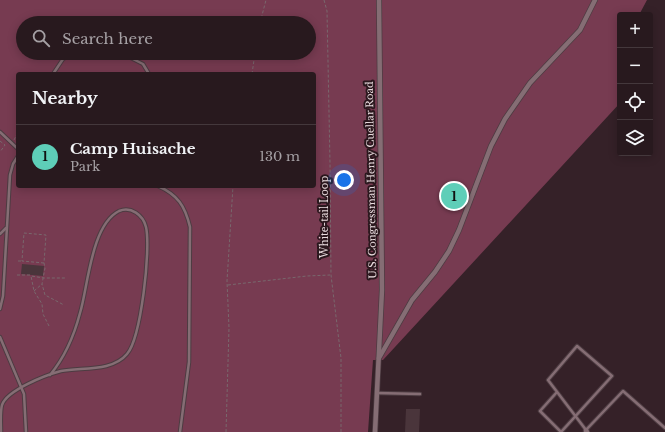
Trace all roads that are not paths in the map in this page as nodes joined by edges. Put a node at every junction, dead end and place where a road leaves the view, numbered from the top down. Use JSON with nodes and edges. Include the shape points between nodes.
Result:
{"nodes":[{"id":1,"x":379,"y":0,"type":"edge"},
{"id":2,"x":595,"y":0,"type":"edge"},
{"id":3,"x":62,"y":60,"type":"edge"},
{"id":4,"x":135,"y":60,"type":"edge"},
{"id":5,"x":54,"y":72,"type":"edge"},
{"id":6,"x":148,"y":72,"type":"edge"},
{"id":7,"x":0,"y":132,"type":"edge"},
{"id":8,"x":16,"y":147,"type":"edge"},
{"id":9,"x":16,"y":159,"type":"edge"},
{"id":10,"x":163,"y":188,"type":"edge"},
{"id":11,"x":7,"y":228,"type":"junction"},
{"id":12,"x":0,"y":234,"type":"edge"},
{"id":13,"x":2,"y":287,"type":"edge"},
{"id":14,"x":0,"y":309,"type":"edge"},
{"id":15,"x":0,"y":337,"type":"edge"},
{"id":16,"x":378,"y":360,"type":"junction"},
{"id":17,"x":50,"y":375,"type":"junction"},
{"id":18,"x":22,"y":387,"type":"junction"},
{"id":19,"x":557,"y":392,"type":"junction"},
{"id":20,"x":377,"y":393,"type":"junction"},
{"id":21,"x":420,"y":394,"type":"dead end"},
{"id":22,"x":575,"y":416,"type":"junction"},
{"id":23,"x":665,"y":428,"type":"edge"},
{"id":24,"x":586,"y":431,"type":"edge"},
{"id":25,"x":1,"y":432,"type":"edge"},
{"id":26,"x":26,"y":432,"type":"edge"},
{"id":27,"x":180,"y":432,"type":"edge"},
{"id":28,"x":375,"y":432,"type":"edge"}],
"edges":[{"from":1,"to":16,"type":"street","name":"U.S. Congressman Henry Cuellar Road","via":[[382,290]]},
{"from":2,"to":16,"type":"street","name":"U.S. Congressman Henry Cuellar Road","via":[[587,19],[576,34],[530,83],[505,118],[489,150],[449,251],[412,300]]},
{"from":3,"to":5,"type":"lane"},
{"from":4,"to":6,"type":"lane","via":[[143,64]]},
{"from":7,"to":8,"type":"lane"},
{"from":9,"to":11,"type":"lane","via":[[10,175]]},
{"from":10,"to":27,"type":"lane","via":[[182,202],[190,236],[188,370]]},
{"from":11,"to":12,"type":"lane"},
{"from":11,"to":13,"type":"lane"},
{"from":13,"to":14,"type":"lane"},
{"from":15,"to":18,"type":"lane"},
{"from":16,"to":20,"type":"street","name":"U.S. Congressman Henry Cuellar Road"},
{"from":17,"to":17,"type":"lane","via":[[111,365],[119,361],[131,348],[137,329],[147,249],[146,226],[136,212],[117,212],[105,225],[91,258],[85,296],[76,328],[62,360]]},
{"from":17,"to":18,"type":"lane"},
{"from":18,"to":25,"type":"lane","via":[[10,394],[2,404]]},
{"from":18,"to":26,"type":"lane"},
{"from":19,"to":22,"type":"lane"},
{"from":19,"to":22,"type":"lane","via":[[540,410],[560,432]]},
{"from":19,"to":22,"type":"lane","via":[[548,380],[578,346],[612,376]]},
{"from":20,"to":21,"type":"lane"},
{"from":20,"to":28,"type":"street","name":"U.S. Congressman Henry Cuellar Road"},
{"from":22,"to":24,"type":"lane"},
{"from":23,"to":24,"type":"lane","via":[[623,391]]}]}
